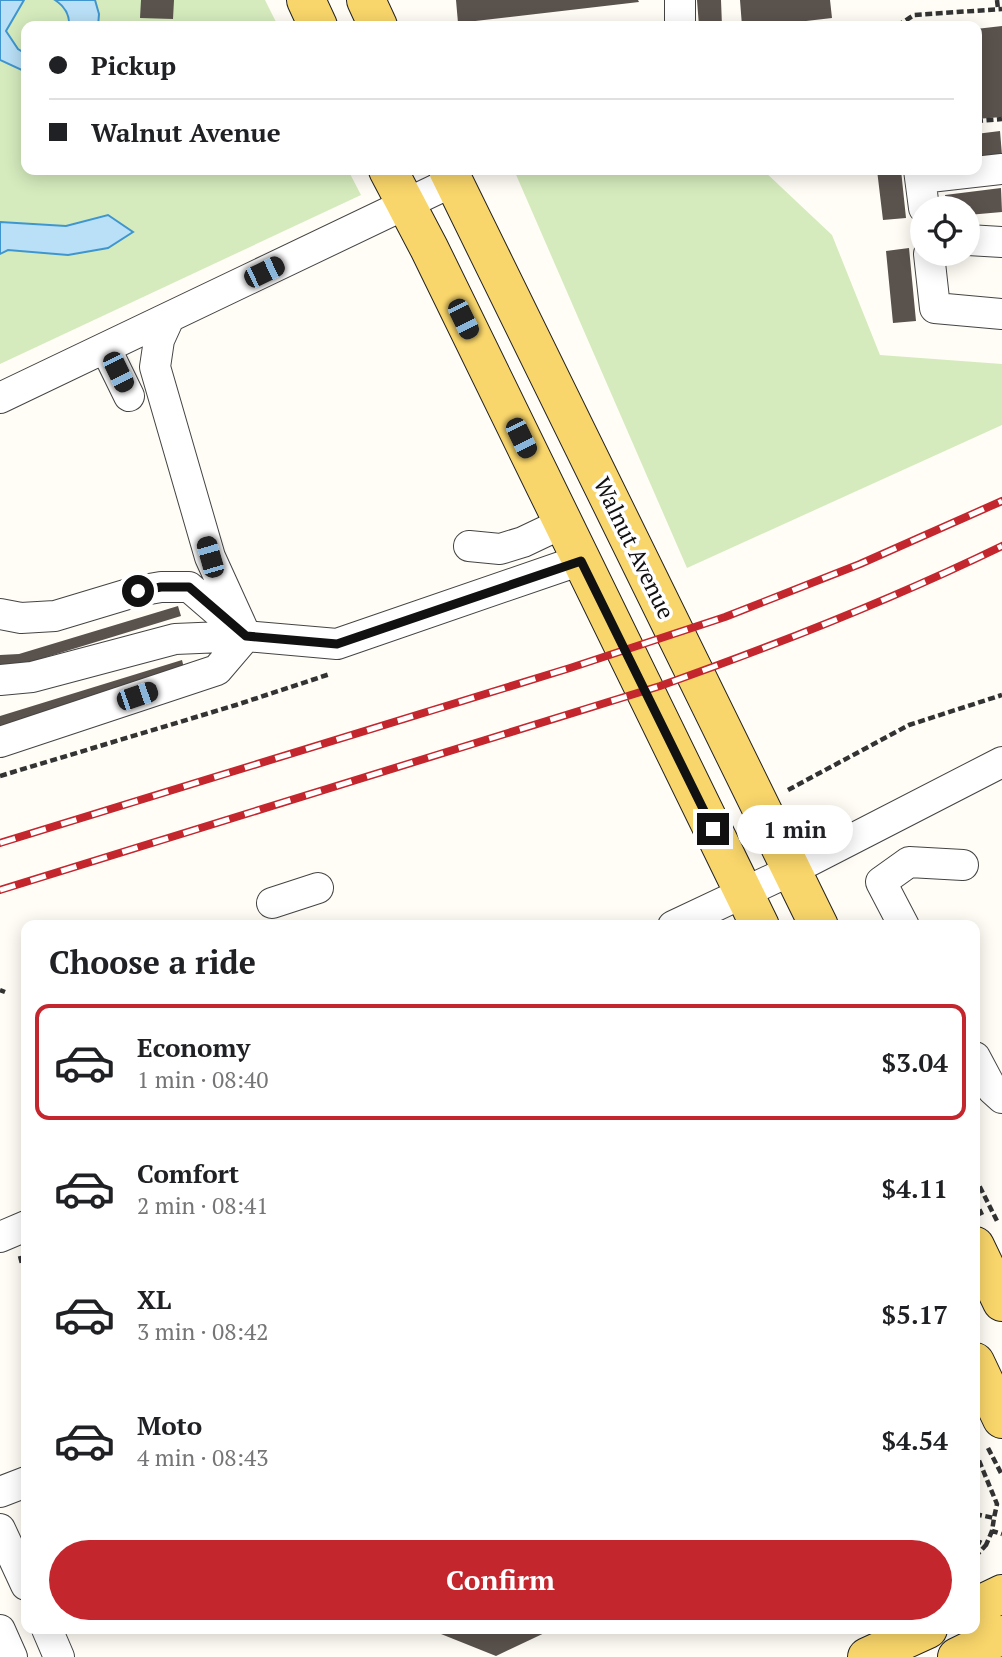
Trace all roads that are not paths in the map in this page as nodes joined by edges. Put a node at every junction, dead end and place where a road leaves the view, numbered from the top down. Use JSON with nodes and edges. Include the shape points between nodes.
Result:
{"nodes":[{"id":1,"x":306,"y":0,"type":"edge"},
{"id":2,"x":366,"y":0,"type":"edge"},
{"id":3,"x":680,"y":0,"type":"edge"},
{"id":4,"x":316,"y":21,"type":"edge"},
{"id":5,"x":376,"y":21,"type":"edge"},
{"id":6,"x":680,"y":21,"type":"edge"},
{"id":7,"x":1002,"y":169,"type":"edge"},
{"id":8,"x":982,"y":170,"type":"edge"},
{"id":9,"x":391,"y":175,"type":"edge"},
{"id":10,"x":451,"y":175,"type":"edge"},
{"id":11,"x":920,"y":175,"type":"edge"},
{"id":12,"x":923,"y":196,"type":"edge"},
{"id":13,"x":406,"y":204,"type":"junction"},
{"id":14,"x":980,"y":241,"type":"edge"},
{"id":15,"x":1002,"y":242,"type":"edge"},
{"id":16,"x":930,"y":266,"type":"edge"},
{"id":17,"x":1002,"y":314,"type":"edge"},
{"id":18,"x":169,"y":317,"type":"junction"},
{"id":19,"x":106,"y":349,"type":"junction"},
{"id":20,"x":129,"y":396,"type":"dead end"},
{"id":21,"x":0,"y":398,"type":"edge"},
{"id":22,"x":563,"y":523,"type":"junction"},
{"id":23,"x":469,"y":546,"type":"dead end"},
{"id":24,"x":581,"y":561,"type":"junction"},
{"id":25,"x":0,"y":614,"type":"edge"},
{"id":26,"x":246,"y":636,"type":"junction"},
{"id":27,"x":0,"y":680,"type":"edge"},
{"id":28,"x":0,"y":742,"type":"edge"},
{"id":29,"x":1002,"y":762,"type":"edge"},
{"id":30,"x":963,"y":865,"type":"dead end"},
{"id":31,"x":792,"y":870,"type":"junction"},
{"id":32,"x":318,"y":888,"type":"dead end"},
{"id":33,"x":272,"y":903,"type":"dead end"},
{"id":34,"x":752,"y":909,"type":"edge"},
{"id":35,"x":701,"y":920,"type":"edge"},
{"id":36,"x":816,"y":920,"type":"edge"},
{"id":37,"x":901,"y":920,"type":"edge"},
{"id":38,"x":980,"y":1066,"type":"edge"},
{"id":39,"x":1002,"y":1098,"type":"edge"},
{"id":40,"x":21,"y":1228,"type":"edge"},
{"id":41,"x":0,"y":1237,"type":"edge"},
{"id":42,"x":980,"y":1256,"type":"edge"},
{"id":43,"x":1002,"y":1302,"type":"edge"},
{"id":44,"x":980,"y":1382,"type":"edge"},
{"id":45,"x":993,"y":1430,"type":"edge"},
{"id":46,"x":21,"y":1484,"type":"edge"},
{"id":47,"x":0,"y":1492,"type":"edge"},
{"id":48,"x":0,"y":1529,"type":"edge"},
{"id":49,"x":21,"y":1575,"type":"edge"},
{"id":50,"x":1002,"y":1594,"type":"edge"},
{"id":51,"x":980,"y":1605,"type":"edge"},
{"id":52,"x":0,"y":1630,"type":"edge"},
{"id":53,"x":49,"y":1634,"type":"edge"},
{"id":54,"x":917,"y":1634,"type":"edge"},
{"id":55,"x":1002,"y":1635,"type":"edge"},
{"id":56,"x":12,"y":1657,"type":"edge"},
{"id":57,"x":60,"y":1657,"type":"edge"},
{"id":58,"x":867,"y":1657,"type":"edge"},
{"id":59,"x":957,"y":1657,"type":"edge"}],
"edges":[{"from":1,"to":4,"type":"main road"},
{"from":2,"to":5,"type":"main road"},
{"from":3,"to":6,"type":"street"},
{"from":7,"to":8,"type":"street"},
{"from":9,"to":13,"type":"main road"},
{"from":10,"to":13,"type":"street"},
{"from":10,"to":31,"type":"main road","name":"Walnut Avenue"},
{"from":11,"to":12,"type":"street"},
{"from":13,"to":18,"type":"street"},
{"from":13,"to":22,"type":"main road"},
{"from":14,"to":15,"type":"street"},
{"from":16,"to":17,"type":"street","via":[[935,308]]},
{"from":18,"to":19,"type":"street"},
{"from":18,"to":26,"type":"street","via":[[155,367],[210,557]]},
{"from":19,"to":20,"type":"street"},
{"from":19,"to":21,"type":"street"},
{"from":22,"to":23,"type":"street","via":[[500,549]]},
{"from":22,"to":24,"type":"main road"},
{"from":24,"to":26,"type":"street","via":[[337,644]]},
{"from":24,"to":34,"type":"main road"},
{"from":25,"to":26,"type":"street","via":[[55,616],[138,591],[189,587]]},
{"from":26,"to":27,"type":"street","via":[[174,639],[32,677]]},
{"from":26,"to":28,"type":"street","via":[[217,670]]},
{"from":29,"to":31,"type":"street"},
{"from":30,"to":37,"type":"street","via":[[909,862],[881,881]]},
{"from":31,"to":34,"type":"street"},
{"from":31,"to":36,"type":"main road","name":"Walnut Avenue"},
{"from":32,"to":33,"type":"street"},
{"from":34,"to":35,"type":"street"},
{"from":38,"to":39,"type":"street"},
{"from":40,"to":41,"type":"street"},
{"from":42,"to":43,"type":"main road"},
{"from":44,"to":45,"type":"main road"},
{"from":46,"to":47,"type":"street"},
{"from":48,"to":49,"type":"street"},
{"from":50,"to":51,"type":"main road"},
{"from":52,"to":56,"type":"street"},
{"from":53,"to":57,"type":"street"},
{"from":54,"to":58,"type":"main road"},
{"from":55,"to":59,"type":"main road"}]}
